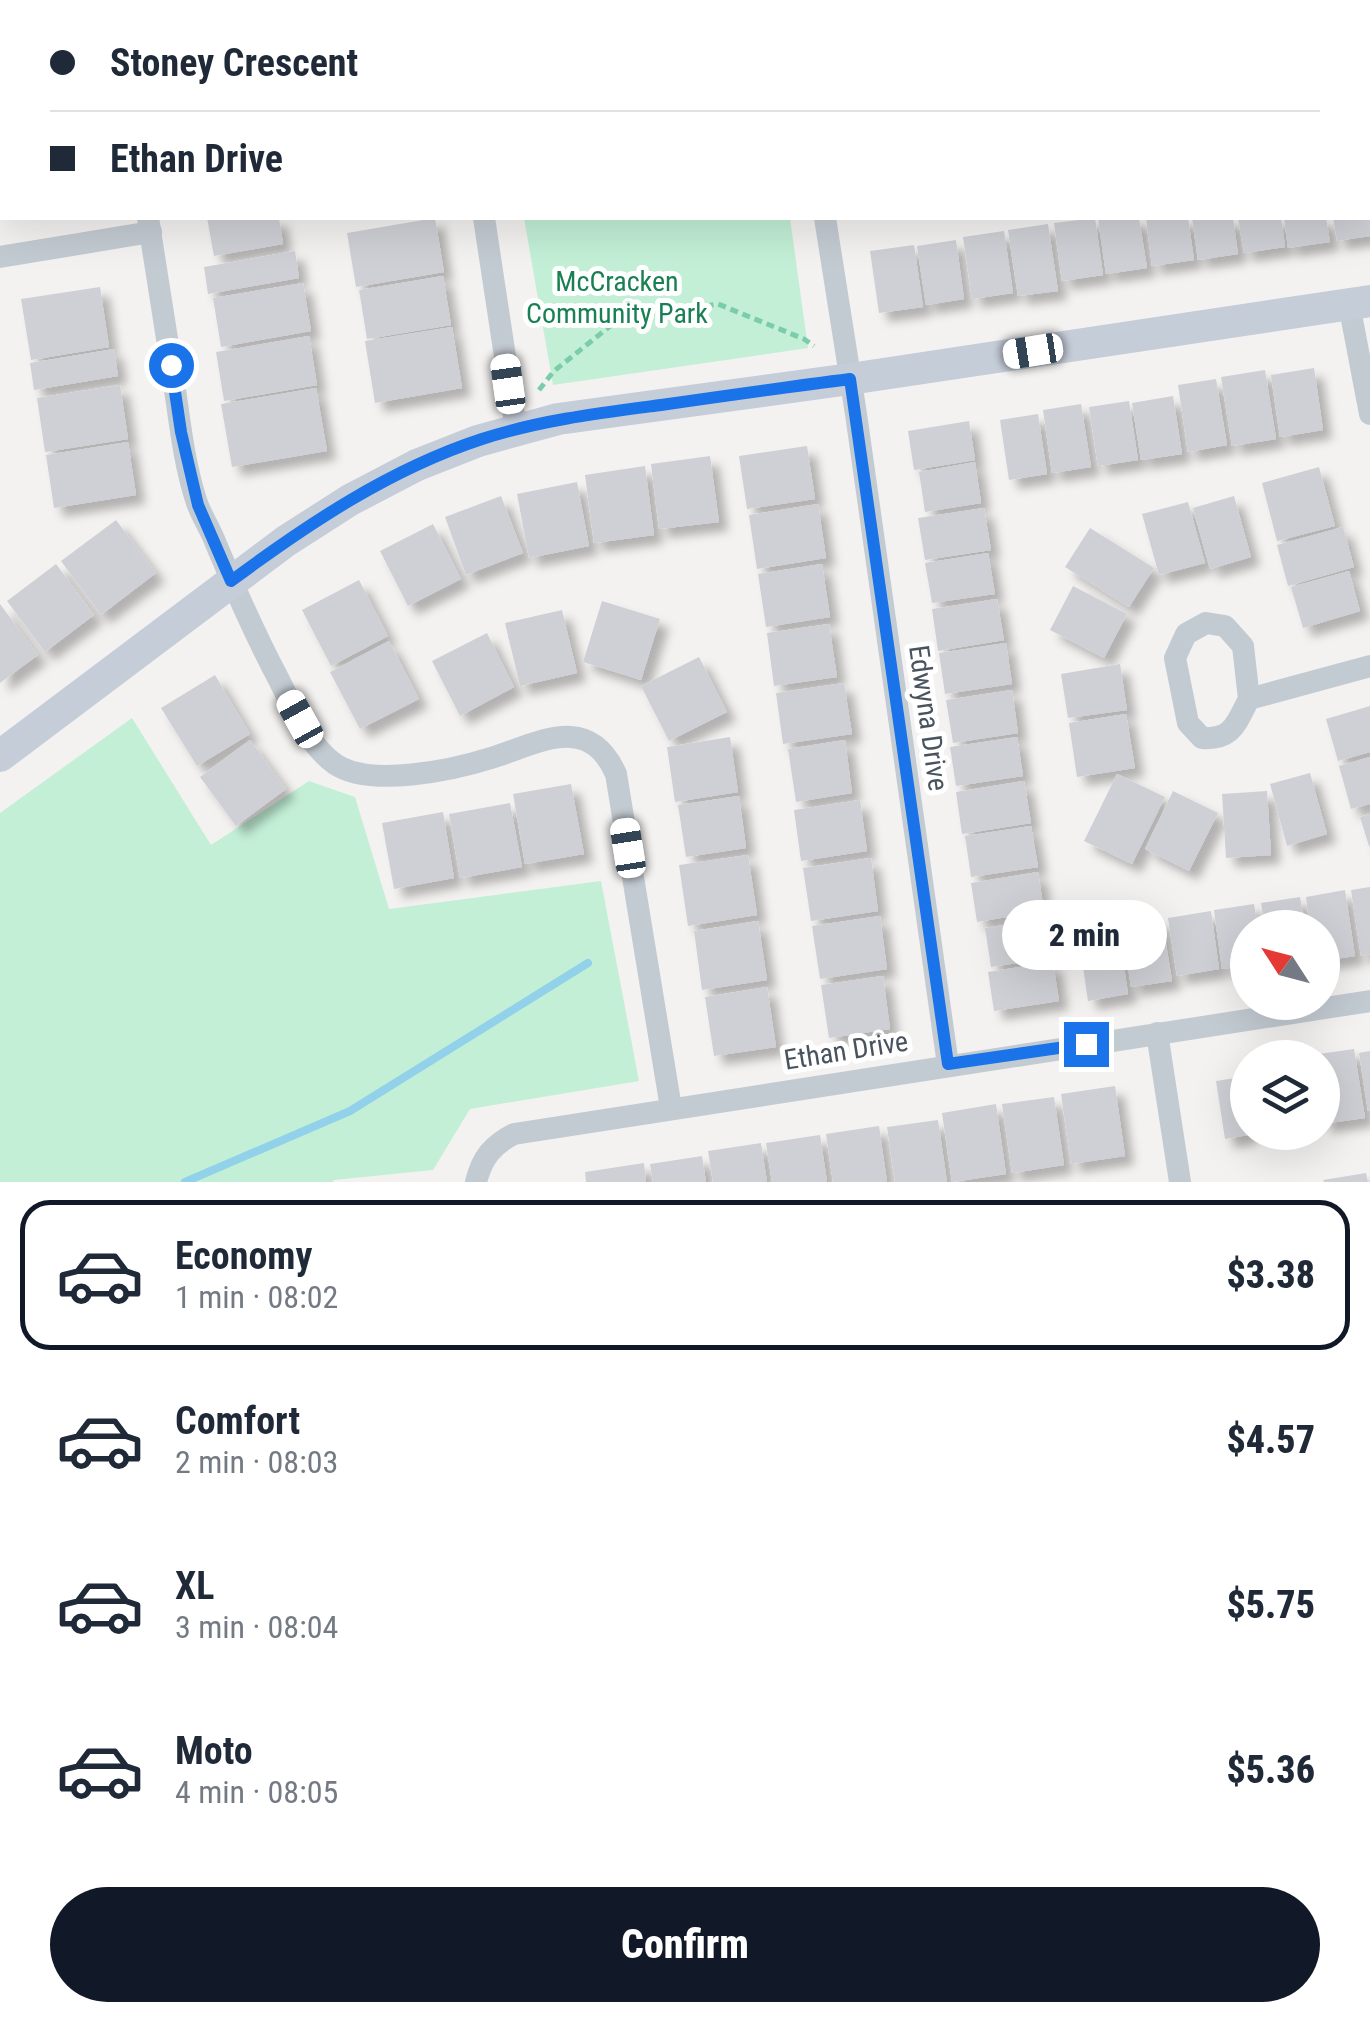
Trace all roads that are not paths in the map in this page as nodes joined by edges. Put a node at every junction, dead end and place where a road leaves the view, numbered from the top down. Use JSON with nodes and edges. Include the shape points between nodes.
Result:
{"nodes":[{"id":1,"x":484,"y":220,"type":"edge"},
{"id":2,"x":825,"y":220,"type":"edge"},
{"id":3,"x":150,"y":225,"type":"edge"},
{"id":4,"x":0,"y":256,"type":"edge"},
{"id":5,"x":1359,"y":303,"type":"edge"},
{"id":6,"x":850,"y":379,"type":"junction"},
{"id":7,"x":1370,"y":414,"type":"edge"},
{"id":8,"x":516,"y":429,"type":"junction"},
{"id":9,"x":231,"y":581,"type":"junction"},
{"id":10,"x":1370,"y":666,"type":"edge"},
{"id":11,"x":1249,"y":699,"type":"junction"},
{"id":12,"x":0,"y":756,"type":"edge"},
{"id":13,"x":1370,"y":1000,"type":"edge"},
{"id":14,"x":1157,"y":1033,"type":"junction"},
{"id":15,"x":948,"y":1064,"type":"junction"},
{"id":16,"x":670,"y":1108,"type":"junction"},
{"id":17,"x":476,"y":1182,"type":"edge"},
{"id":18,"x":1180,"y":1182,"type":"edge"}],
"edges":[{"from":1,"to":8,"type":"street"},
{"from":2,"to":6,"type":"street","name":"Edwyna Drive"},
{"from":3,"to":4,"type":"street"},
{"from":3,"to":9,"type":"street","via":[[189,470]]},
{"from":5,"to":6,"type":"street"},
{"from":5,"to":7,"type":"street"},
{"from":6,"to":8,"type":"street"},
{"from":6,"to":15,"type":"street","name":"Edwyna Drive"},
{"from":8,"to":9,"type":"street","via":[[417,465],[350,500]]},
{"from":9,"to":12,"type":"street"},
{"from":9,"to":16,"type":"street","via":[[315,744],[335,764],[373,776],[403,776],[564,736],[588,742],[610,760]]},
{"from":10,"to":11,"type":"street"},
{"from":11,"to":11,"type":"street","via":[[1243,646],[1225,626],[1206,623],[1186,634],[1174,658],[1188,723],[1202,738],[1232,731]]},
{"from":13,"to":14,"type":"street","name":"Ethan Drive"},
{"from":14,"to":15,"type":"street","name":"Ethan Drive"},
{"from":14,"to":18,"type":"street"},
{"from":15,"to":16,"type":"street","name":"Ethan Drive"},
{"from":16,"to":17,"type":"street","name":"Ethan Drive","via":[[514,1134],[488,1152]]}]}
